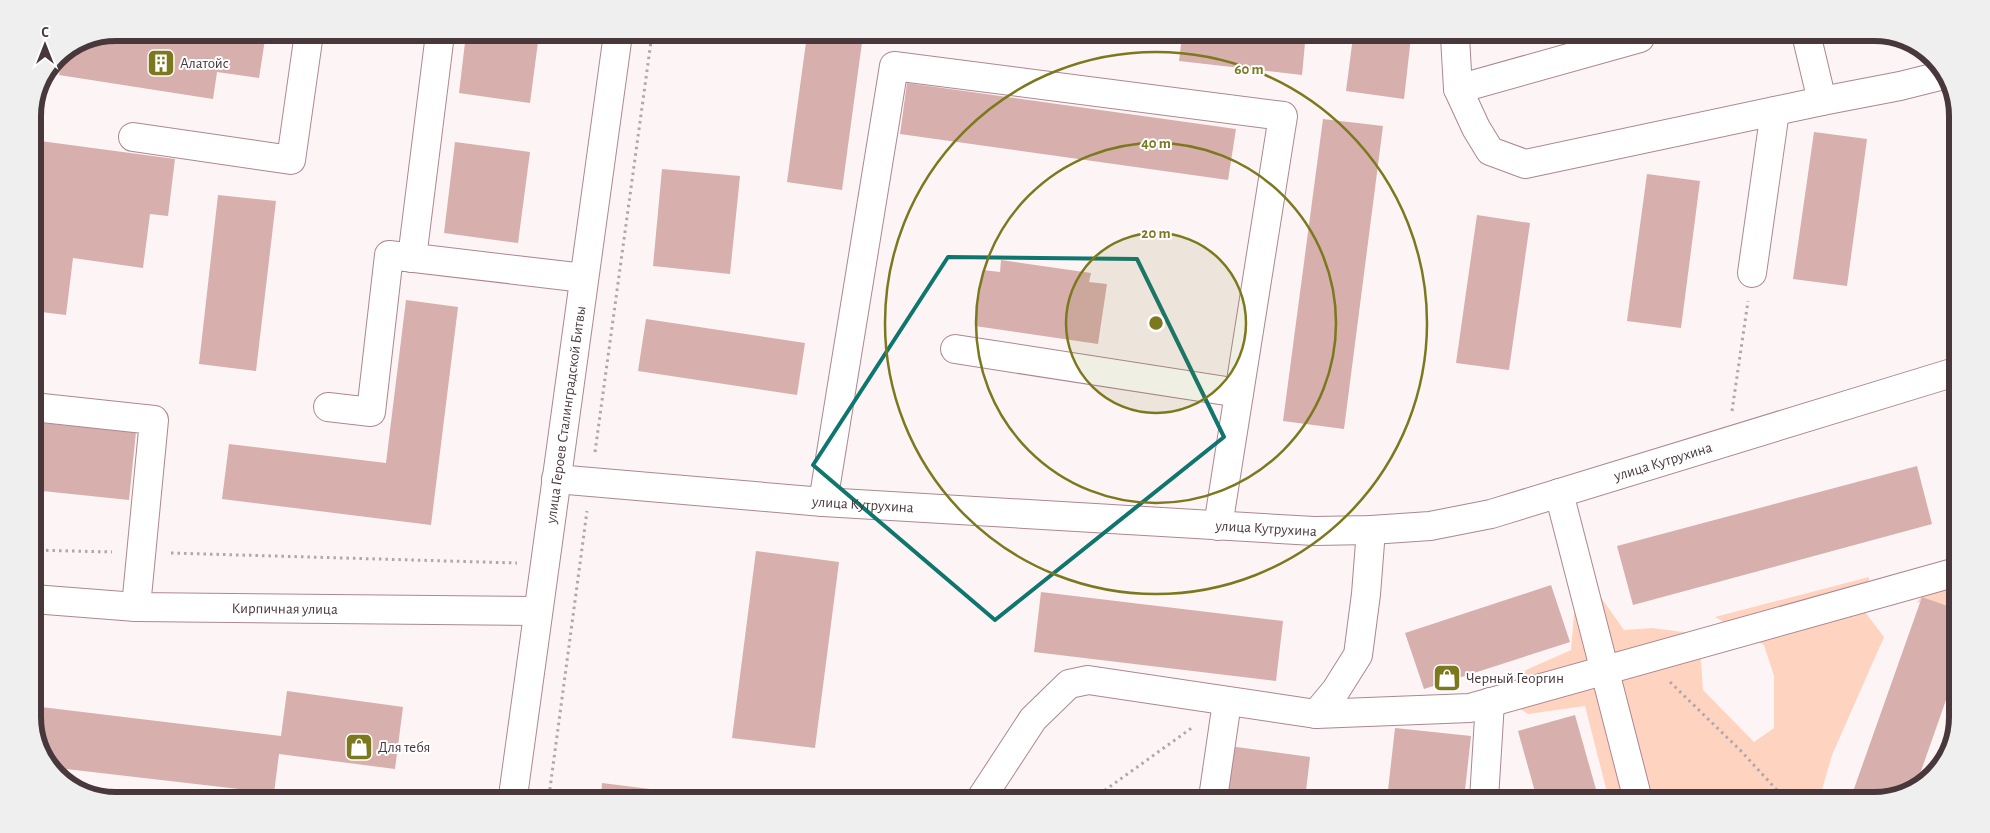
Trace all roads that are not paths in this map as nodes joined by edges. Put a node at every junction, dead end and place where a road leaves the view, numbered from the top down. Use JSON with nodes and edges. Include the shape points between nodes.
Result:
{"nodes":[{"id":1,"x":308,"y":41,"type":"edge"},
{"id":2,"x":439,"y":41,"type":"edge"},
{"id":3,"x":617,"y":41,"type":"edge"},
{"id":4,"x":1454,"y":41,"type":"edge"},
{"id":5,"x":1629,"y":41,"type":"edge"},
{"id":6,"x":1808,"y":41,"type":"edge"},
{"id":7,"x":1937,"y":77,"type":"edge"},
{"id":8,"x":1458,"y":89,"type":"junction"},
{"id":9,"x":1822,"y":101,"type":"junction"},
{"id":10,"x":1775,"y":111,"type":"junction"},
{"id":11,"x":132,"y":137,"type":"dead end"},
{"id":12,"x":412,"y":258,"type":"junction"},
{"id":13,"x":1752,"y":273,"type":"road end"},
{"id":14,"x":584,"y":278,"type":"junction"},
{"id":15,"x":956,"y":349,"type":"dead end"},
{"id":16,"x":1949,"y":374,"type":"edge"},
{"id":17,"x":1239,"y":393,"type":"junction"},
{"id":18,"x":328,"y":407,"type":"dead end"},
{"id":19,"x":41,"y":408,"type":"edge"},
{"id":20,"x":556,"y":478,"type":"junction"},
{"id":21,"x":1559,"y":493,"type":"junction"},
{"id":22,"x":823,"y":502,"type":"junction"},
{"id":23,"x":1218,"y":526,"type":"junction"},
{"id":24,"x":1371,"y":530,"type":"junction"},
{"id":25,"x":1949,"y":573,"type":"edge"},
{"id":26,"x":41,"y":600,"type":"edge"},
{"id":27,"x":136,"y":607,"type":"junction"},
{"id":28,"x":538,"y":611,"type":"junction"},
{"id":29,"x":1604,"y":670,"type":"junction"},
{"id":30,"x":1227,"y":702,"type":"junction"},
{"id":31,"x":1490,"y":702,"type":"junction"},
{"id":32,"x":1316,"y":714,"type":"junction"},
{"id":33,"x":514,"y":792,"type":"edge"},
{"id":34,"x":985,"y":792,"type":"edge"},
{"id":35,"x":1214,"y":792,"type":"edge"},
{"id":36,"x":1484,"y":792,"type":"edge"},
{"id":37,"x":1636,"y":792,"type":"edge"}],
"edges":[{"from":1,"to":11,"type":"street","via":[[291,160]]},
{"from":2,"to":12,"type":"street"},
{"from":3,"to":14,"type":"street","name":"улица Героев Сталинградской Битвы"},
{"from":4,"to":8,"type":"street"},
{"from":5,"to":8,"type":"street"},
{"from":6,"to":9,"type":"street"},
{"from":7,"to":9,"type":"street"},
{"from":8,"to":10,"type":"street","via":[[1490,151],[1525,164]]},
{"from":9,"to":10,"type":"street"},
{"from":10,"to":13,"type":"street"},
{"from":12,"to":14,"type":"street"},
{"from":12,"to":18,"type":"street","via":[[389,255],[370,412]]},
{"from":14,"to":20,"type":"street","name":"улица Героев Сталинградской Битвы"},
{"from":15,"to":17,"type":"street"},
{"from":16,"to":21,"type":"street","name":"улица Кутрухина"},
{"from":17,"to":22,"type":"street","via":[[1283,116],[894,66]]},
{"from":17,"to":23,"type":"street"},
{"from":19,"to":27,"type":"street","via":[[154,420]]},
{"from":20,"to":22,"type":"street","name":"улица Кутрухина"},
{"from":20,"to":28,"type":"street","name":"улица Героев Сталинградской Битвы"},
{"from":21,"to":24,"type":"street","name":"улица Кутрухина","via":[[1491,514],[1430,526]]},
{"from":21,"to":29,"type":"street"},
{"from":22,"to":23,"type":"street","name":"улица Кутрухина"},
{"from":23,"to":24,"type":"street","name":"улица Кутрухина"},
{"from":24,"to":32,"type":"street","via":[[1358,655]]},
{"from":25,"to":29,"type":"street"},
{"from":26,"to":27,"type":"street","name":"Кирпичная улица"},
{"from":27,"to":28,"type":"street","name":"Кирпичная улица"},
{"from":28,"to":33,"type":"street","name":"улица Героев Сталинградской Битвы"},
{"from":29,"to":31,"type":"street"},
{"from":29,"to":37,"type":"street"},
{"from":30,"to":32,"type":"street"},
{"from":30,"to":34,"type":"street","via":[[1088,680],[1069,684],[1033,719]]},
{"from":30,"to":35,"type":"street"},
{"from":31,"to":32,"type":"street","via":[[1470,708]]},
{"from":31,"to":36,"type":"street"}]}
